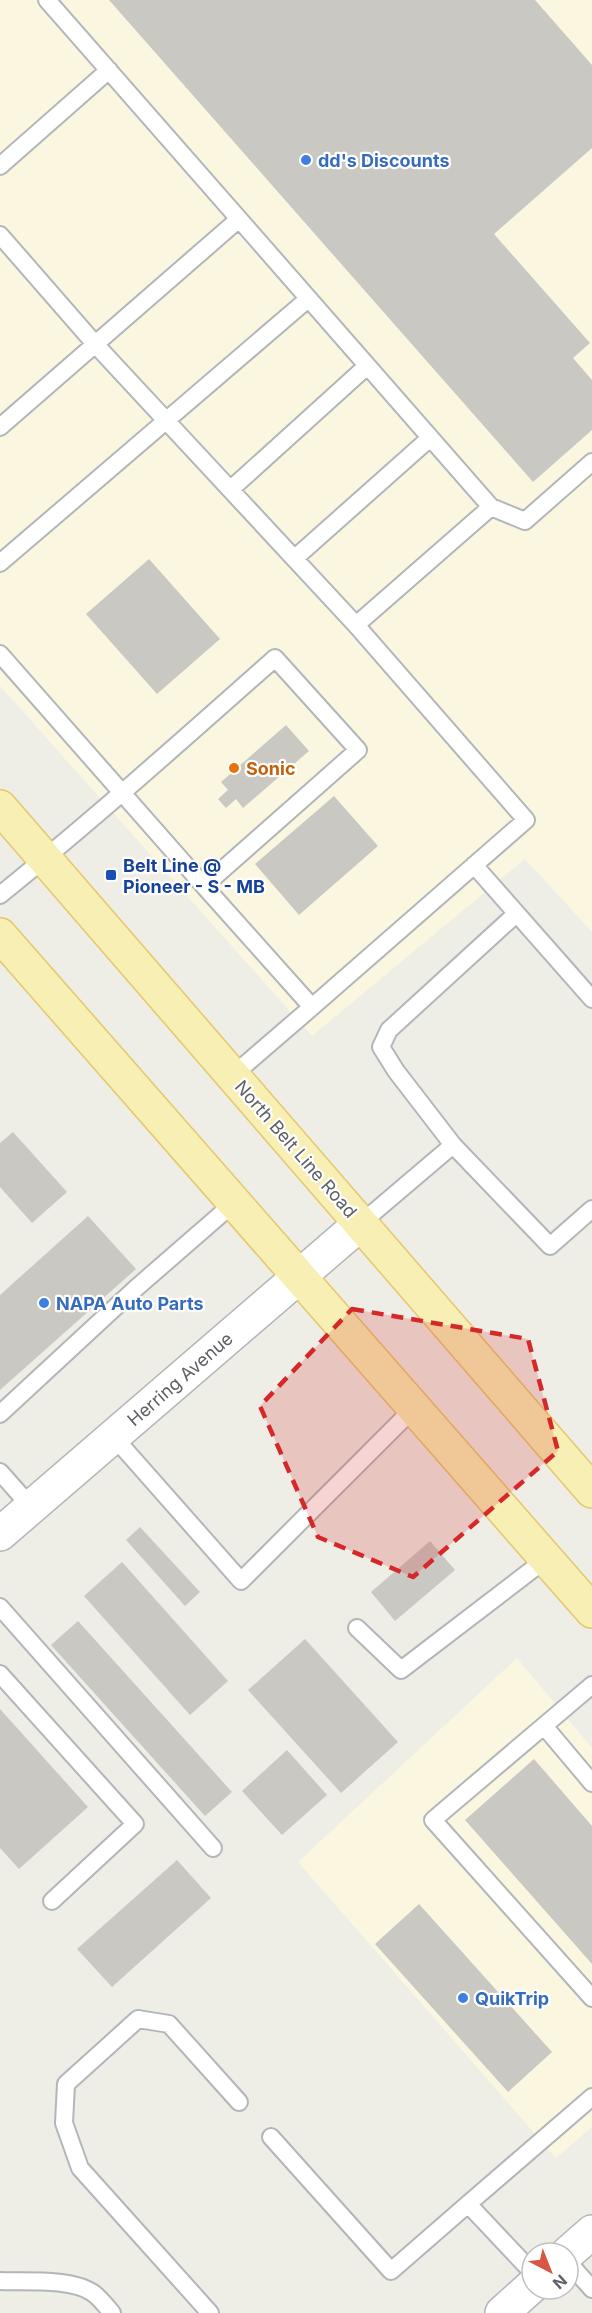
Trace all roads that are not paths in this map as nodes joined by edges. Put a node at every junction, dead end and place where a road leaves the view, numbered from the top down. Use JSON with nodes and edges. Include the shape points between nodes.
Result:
{"nodes":[{"id":1,"x":47,"y":0,"type":"edge"},
{"id":2,"x":109,"y":70,"type":"junction"},
{"id":3,"x":0,"y":166,"type":"edge"},
{"id":4,"x":239,"y":219,"type":"junction"},
{"id":5,"x":0,"y":235,"type":"edge"},
{"id":6,"x":308,"y":299,"type":"junction"},
{"id":7,"x":95,"y":344,"type":"junction"},
{"id":8,"x":368,"y":366,"type":"junction"},
{"id":9,"x":167,"y":421,"type":"junction"},
{"id":10,"x":0,"y":427,"type":"edge"},
{"id":11,"x":430,"y":438,"type":"junction"},
{"id":12,"x":592,"y":462,"type":"edge"},
{"id":13,"x":231,"y":489,"type":"junction"},
{"id":14,"x":491,"y":507,"type":"junction"},
{"id":15,"x":295,"y":558,"type":"junction"},
{"id":16,"x":0,"y":563,"type":"edge"},
{"id":17,"x":356,"y":625,"type":"junction"},
{"id":18,"x":0,"y":654,"type":"edge"},
{"id":19,"x":122,"y":792,"type":"junction"},
{"id":20,"x":0,"y":807,"type":"edge"},
{"id":21,"x":45,"y":859,"type":"junction"},
{"id":22,"x":474,"y":865,"type":"junction"},
{"id":23,"x":204,"y":886,"type":"junction"},
{"id":24,"x":0,"y":895,"type":"edge"},
{"id":25,"x":516,"y":914,"type":"junction"},
{"id":26,"x":0,"y":935,"type":"edge"},
{"id":27,"x":592,"y":999,"type":"edge"},
{"id":28,"x":312,"y":1008,"type":"junction"},
{"id":29,"x":232,"y":1076,"type":"junction"},
{"id":30,"x":453,"y":1145,"type":"junction"},
{"id":31,"x":235,"y":1202,"type":"junction"},
{"id":32,"x":592,"y":1209,"type":"edge"},
{"id":33,"x":360,"y":1224,"type":"junction"},
{"id":34,"x":300,"y":1275,"type":"junction"},
{"id":35,"x":415,"y":1407,"type":"junction"},
{"id":36,"x":0,"y":1414,"type":"edge"},
{"id":37,"x":113,"y":1436,"type":"junction"},
{"id":38,"x":0,"y":1472,"type":"edge"},
{"id":39,"x":592,"y":1491,"type":"edge"},
{"id":40,"x":31,"y":1507,"type":"junction"},
{"id":41,"x":0,"y":1534,"type":"edge"},
{"id":42,"x":546,"y":1559,"type":"junction"},
{"id":43,"x":0,"y":1607,"type":"edge"},
{"id":44,"x":592,"y":1611,"type":"edge"},
{"id":45,"x":357,"y":1628,"type":"dead end"},
{"id":46,"x":0,"y":1674,"type":"edge"},
{"id":47,"x":592,"y":1685,"type":"edge"},
{"id":48,"x":544,"y":1726,"type":"junction"},
{"id":49,"x":592,"y":1783,"type":"edge"},
{"id":50,"x":213,"y":1848,"type":"dead end"},
{"id":51,"x":52,"y":1900,"type":"dead end"},
{"id":52,"x":592,"y":1998,"type":"edge"},
{"id":53,"x":592,"y":2097,"type":"edge"},
{"id":54,"x":239,"y":2102,"type":"dead end"},
{"id":55,"x":271,"y":2137,"type":"dead end"},
{"id":56,"x":468,"y":2204,"type":"junction"},
{"id":57,"x":592,"y":2232,"type":"edge"},
{"id":58,"x":580,"y":2242,"type":"edge"},
{"id":59,"x":520,"y":2259,"type":"edge"},
{"id":60,"x":580,"y":2276,"type":"edge"},
{"id":61,"x":0,"y":2281,"type":"edge"},
{"id":62,"x":592,"y":2289,"type":"edge"},
{"id":63,"x":520,"y":2297,"type":"edge"},
{"id":64,"x":112,"y":2313,"type":"edge"},
{"id":65,"x":210,"y":2313,"type":"edge"},
{"id":66,"x":502,"y":2313,"type":"edge"}],
"edges":[{"from":1,"to":2,"type":"lane"},
{"from":2,"to":3,"type":"lane"},
{"from":2,"to":4,"type":"lane"},
{"from":4,"to":6,"type":"lane"},
{"from":4,"to":7,"type":"lane"},
{"from":5,"to":7,"type":"lane"},
{"from":6,"to":8,"type":"lane"},
{"from":6,"to":9,"type":"lane"},
{"from":7,"to":9,"type":"lane"},
{"from":7,"to":10,"type":"lane"},
{"from":8,"to":11,"type":"lane"},
{"from":8,"to":13,"type":"lane"},
{"from":9,"to":13,"type":"lane"},
{"from":9,"to":16,"type":"lane"},
{"from":11,"to":14,"type":"lane"},
{"from":11,"to":15,"type":"lane"},
{"from":12,"to":14,"type":"lane","via":[[525,521]]},
{"from":13,"to":15,"type":"lane"},
{"from":14,"to":17,"type":"lane"},
{"from":15,"to":17,"type":"lane"},
{"from":17,"to":22,"type":"lane","via":[[526,820]]},
{"from":18,"to":19,"type":"lane"},
{"from":19,"to":21,"type":"lane"},
{"from":19,"to":23,"type":"lane"},
{"from":19,"to":23,"type":"lane","via":[[275,658],[358,750]]},
{"from":20,"to":21,"type":"main road","name":"North Belt Line Road"},
{"from":21,"to":24,"type":"lane"},
{"from":21,"to":29,"type":"main road","name":"North Belt Line Road"},
{"from":22,"to":25,"type":"lane"},
{"from":22,"to":28,"type":"lane"},
{"from":23,"to":28,"type":"lane"},
{"from":25,"to":27,"type":"lane"},
{"from":25,"to":30,"type":"lane","via":[[389,1030],[381,1047]]},
{"from":26,"to":31,"type":"main road"},
{"from":28,"to":29,"type":"lane"},
{"from":29,"to":33,"type":"main road","name":"North Belt Line Road"},
{"from":30,"to":32,"type":"lane","via":[[550,1246]]},
{"from":30,"to":33,"type":"lane"},
{"from":31,"to":34,"type":"main road"},
{"from":31,"to":36,"type":"lane"},
{"from":33,"to":34,"type":"street","name":"Herring Avenue"},
{"from":33,"to":39,"type":"main road","name":"North Belt Line Road"},
{"from":34,"to":35,"type":"main road"},
{"from":34,"to":37,"type":"street","name":"Herring Avenue"},
{"from":35,"to":37,"type":"lane","via":[[241,1581]]},
{"from":35,"to":42,"type":"main road"},
{"from":37,"to":40,"type":"street","name":"Herring Avenue"},
{"from":38,"to":40,"type":"lane"},
{"from":40,"to":41,"type":"street","name":"Herring Avenue"},
{"from":42,"to":44,"type":"main road"},
{"from":42,"to":45,"type":"lane","via":[[401,1670]]},
{"from":43,"to":50,"type":"lane"},
{"from":46,"to":51,"type":"lane","via":[[135,1824]]},
{"from":47,"to":48,"type":"lane"},
{"from":48,"to":49,"type":"lane"},
{"from":48,"to":52,"type":"lane","via":[[432,1820]]},
{"from":53,"to":56,"type":"lane"},
{"from":54,"to":65,"type":"lane","via":[[169,2024],[138,2019],[66,2084],[64,2123],[80,2168]]},
{"from":55,"to":56,"type":"lane","via":[[391,2271]]},
{"from":56,"to":59,"type":"lane"},
{"from":57,"to":58,"type":"street"},
{"from":60,"to":62,"type":"lane"},
{"from":61,"to":64,"type":"lane","via":[[83,2288]]},
{"from":63,"to":66,"type":"street"}]}
